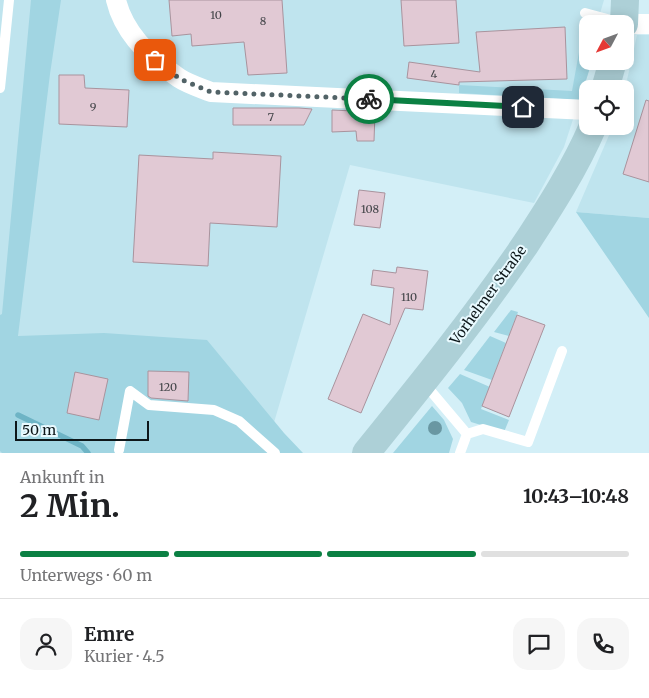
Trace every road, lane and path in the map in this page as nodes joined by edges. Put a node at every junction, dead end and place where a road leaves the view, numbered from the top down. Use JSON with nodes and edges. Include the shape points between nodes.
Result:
{"nodes":[{"id":1,"x":9,"y":0,"type":"edge"},
{"id":2,"x":116,"y":0,"type":"edge"},
{"id":3,"x":625,"y":0,"type":"edge"},
{"id":4,"x":585,"y":13,"type":"dead end"},
{"id":5,"x":592,"y":15,"type":"edge"},
{"id":6,"x":624,"y":15,"type":"edge"},
{"id":7,"x":634,"y":24,"type":"edge"},
{"id":8,"x":649,"y":24,"type":"edge"},
{"id":9,"x":0,"y":88,"type":"edge"},
{"id":10,"x":579,"y":110,"type":"edge"},
{"id":11,"x":588,"y":135,"type":"edge"},
{"id":12,"x":562,"y":351,"type":"dead end"},
{"id":13,"x":423,"y":382,"type":"junction"},
{"id":14,"x":467,"y":434,"type":"junction"},
{"id":15,"x":119,"y":450,"type":"dead end"},
{"id":16,"x":275,"y":453,"type":"edge"},
{"id":17,"x":366,"y":453,"type":"edge"},
{"id":18,"x":460,"y":453,"type":"edge"}],
"edges":[{"from":1,"to":9,"type":"lane"},
{"from":2,"to":10,"type":"street","via":[[127,27],[143,50],[180,79],[211,92]]},
{"from":3,"to":6,"type":"street"},
{"from":4,"to":5,"type":"lane"},
{"from":7,"to":8,"type":"street"},
{"from":11,"to":13,"type":"street","name":"Vorhelmer Straße","via":[[581,154],[544,216],[499,283]]},
{"from":12,"to":14,"type":"lane","via":[[528,442],[483,429]]},
{"from":13,"to":14,"type":"lane"},
{"from":13,"to":17,"type":"street","name":"Vorhelmer Straße"},
{"from":14,"to":18,"type":"lane"},
{"from":15,"to":16,"type":"lane","via":[[130,391],[149,405],[214,410],[239,421]]}]}
